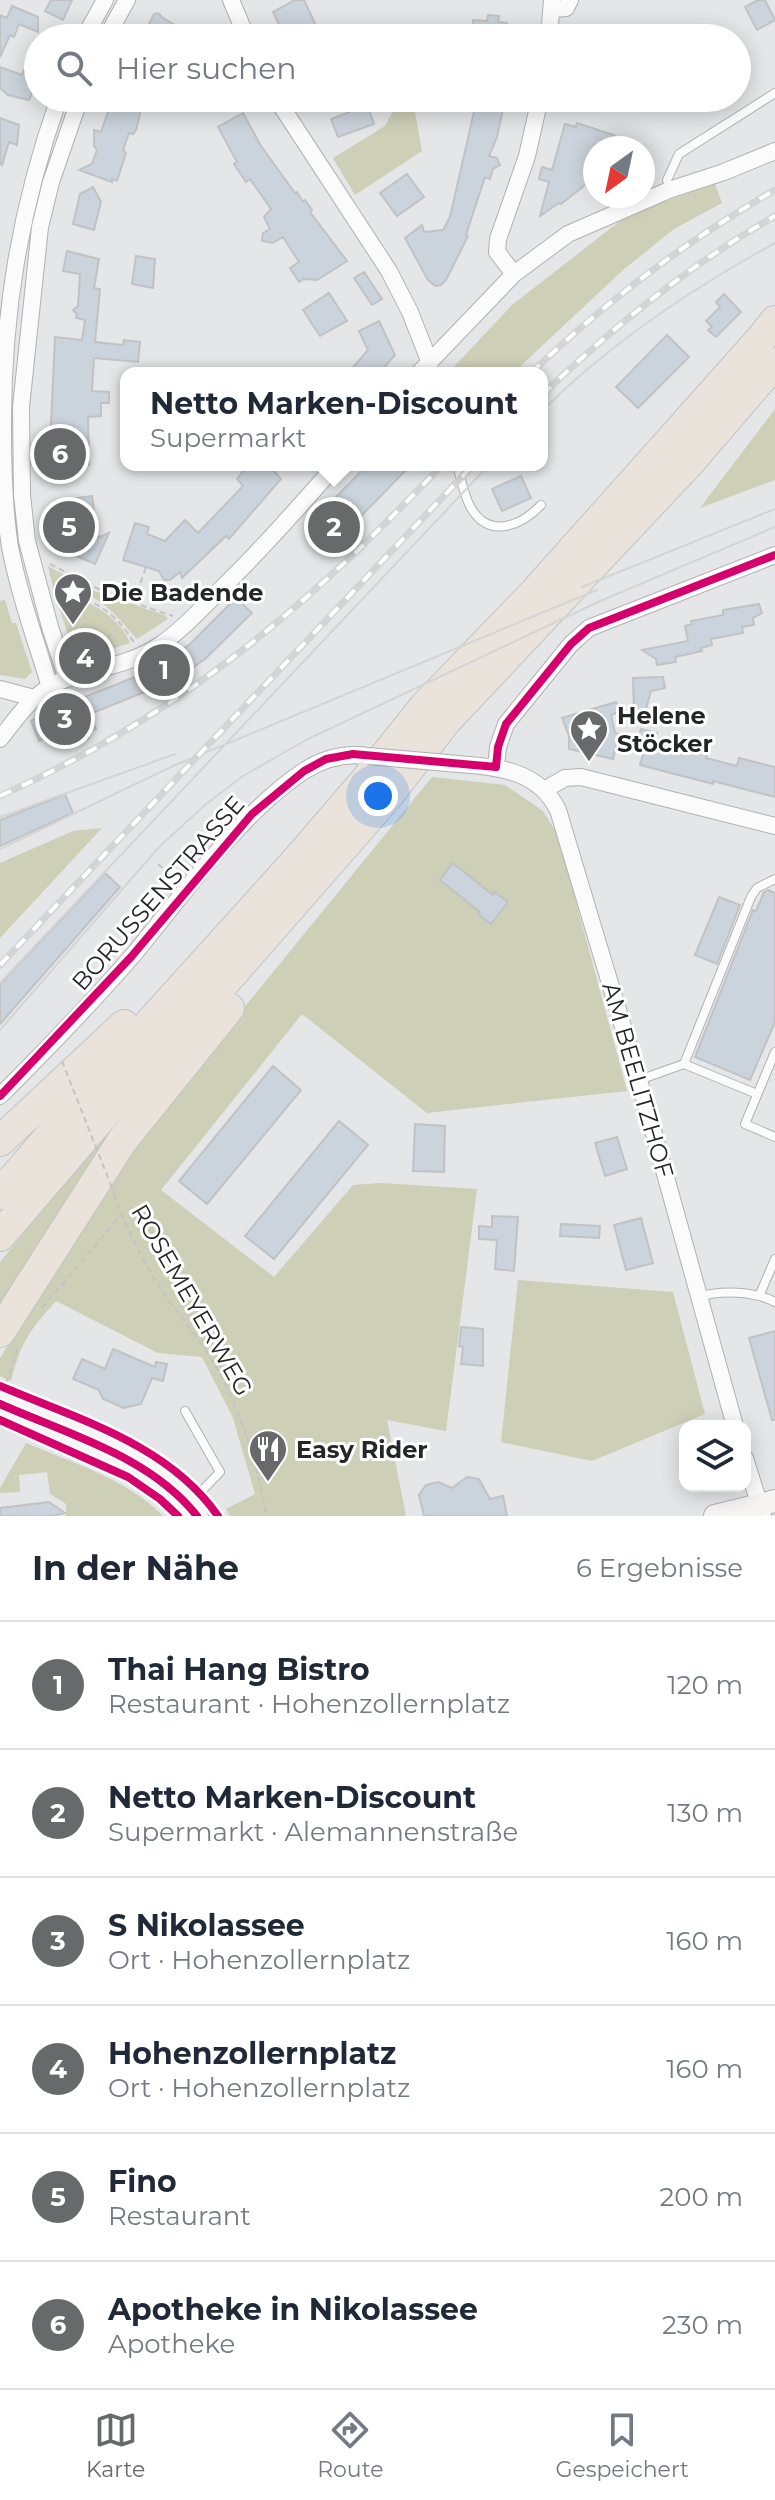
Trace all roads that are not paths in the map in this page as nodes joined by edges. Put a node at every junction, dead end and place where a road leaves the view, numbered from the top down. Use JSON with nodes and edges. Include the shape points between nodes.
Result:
{"nodes":[{"id":1,"x":105,"y":0,"type":"edge"},
{"id":2,"x":127,"y":0,"type":"edge"},
{"id":3,"x":231,"y":0,"type":"edge"},
{"id":4,"x":570,"y":0,"type":"edge"},
{"id":5,"x":552,"y":5,"type":"edge"},
{"id":6,"x":92,"y":24,"type":"edge"},
{"id":7,"x":114,"y":24,"type":"edge"},
{"id":8,"x":241,"y":24,"type":"edge"},
{"id":9,"x":775,"y":93,"type":"edge"},
{"id":10,"x":751,"y":108,"type":"edge"},
{"id":11,"x":55,"y":112,"type":"edge"},
{"id":12,"x":75,"y":112,"type":"edge"},
{"id":13,"x":285,"y":112,"type":"edge"},
{"id":14,"x":537,"y":112,"type":"edge"},
{"id":15,"x":745,"y":112,"type":"edge"},
{"id":16,"x":775,"y":151,"type":"edge"},
{"id":17,"x":669,"y":190,"type":"junction"},
{"id":18,"x":14,"y":269,"type":"junction"},
{"id":19,"x":34,"y":271,"type":"junction"},
{"id":20,"x":514,"y":274,"type":"junction"},
{"id":21,"x":775,"y":321,"type":"edge"},
{"id":22,"x":775,"y":363,"type":"edge"},
{"id":23,"x":426,"y":367,"type":"edge"},
{"id":24,"x":430,"y":367,"type":"edge"},
{"id":25,"x":331,"y":471,"type":"edge"},
{"id":26,"x":459,"y":471,"type":"edge"},
{"id":27,"x":541,"y":505,"type":"dead end"},
{"id":28,"x":27,"y":541,"type":"junction"},
{"id":29,"x":10,"y":544,"type":"junction"},
{"id":30,"x":775,"y":555,"type":"edge"},
{"id":31,"x":67,"y":679,"type":"junction"},
{"id":32,"x":50,"y":687,"type":"junction"},
{"id":33,"x":0,"y":689,"type":"edge"},
{"id":34,"x":34,"y":698,"type":"junction"},
{"id":35,"x":0,"y":739,"type":"edge"},
{"id":36,"x":496,"y":767,"type":"junction"},
{"id":37,"x":544,"y":790,"type":"junction"},
{"id":38,"x":387,"y":797,"type":"junction"},
{"id":39,"x":775,"y":826,"type":"edge"},
{"id":40,"x":296,"y":861,"type":"junction"},
{"id":41,"x":775,"y":879,"type":"edge"},
{"id":42,"x":775,"y":1052,"type":"edge"},
{"id":43,"x":684,"y":1064,"type":"junction"},
{"id":44,"x":639,"y":1080,"type":"junction"},
{"id":45,"x":757,"y":1094,"type":"junction"},
{"id":46,"x":0,"y":1096,"type":"edge"},
{"id":47,"x":775,"y":1137,"type":"edge"},
{"id":48,"x":0,"y":1141,"type":"edge"},
{"id":49,"x":0,"y":1194,"type":"edge"},
{"id":50,"x":0,"y":1236,"type":"edge"},
{"id":51,"x":775,"y":1259,"type":"edge"},
{"id":52,"x":760,"y":1294,"type":"junction"},
{"id":53,"x":698,"y":1297,"type":"junction"},
{"id":54,"x":775,"y":1302,"type":"edge"},
{"id":55,"x":9,"y":1340,"type":"edge"},
{"id":56,"x":5,"y":1391,"type":"edge"},
{"id":57,"x":185,"y":1411,"type":"dead end"},
{"id":58,"x":733,"y":1420,"type":"edge"},
{"id":59,"x":751,"y":1472,"type":"edge"},
{"id":60,"x":766,"y":1507,"type":"edge"},
{"id":61,"x":193,"y":1510,"type":"edge"},
{"id":62,"x":715,"y":1516,"type":"edge"}],
"edges":[{"from":1,"to":6,"type":"street"},
{"from":2,"to":7,"type":"street"},
{"from":3,"to":8,"type":"street"},
{"from":4,"to":5,"type":"street","via":[[566,8]]},
{"from":9,"to":10,"type":"lane"},
{"from":11,"to":18,"type":"street","via":[[29,192]]},
{"from":12,"to":19,"type":"street","via":[[51,182]]},
{"from":13,"to":23,"type":"street","via":[[389,271],[414,321]]},
{"from":14,"to":20,"type":"street","via":[[498,239],[497,252]]},
{"from":15,"to":17,"type":"lane","via":[[679,154],[667,180]]},
{"from":16,"to":17,"type":"street"},
{"from":17,"to":20,"type":"street","via":[[568,234]]},
{"from":18,"to":19,"type":"lane"},
{"from":18,"to":29,"type":"street","via":[[2,410]]},
{"from":19,"to":28,"type":"street","via":[[21,407]]},
{"from":20,"to":24,"type":"street"},
{"from":21,"to":40,"type":"highway","via":[[555,569],[424,707]]},
{"from":22,"to":38,"type":"highway","via":[[690,462],[446,721]]},
{"from":25,"to":31,"type":"street","via":[[238,572],[139,657]]},
{"from":26,"to":27,"type":"lane","via":[[469,506],[485,523],[519,523]]},
{"from":28,"to":29,"type":"lane"},
{"from":28,"to":31,"type":"street"},
{"from":29,"to":32,"type":"street"},
{"from":30,"to":36,"type":"street","via":[[589,628],[506,724]]},
{"from":31,"to":32,"type":"street"},
{"from":32,"to":34,"type":"street"},
{"from":33,"to":34,"type":"street"},
{"from":34,"to":35,"type":"street"},
{"from":36,"to":37,"type":"street","via":[[517,772]]},
{"from":36,"to":46,"type":"street","name":"BORUSSENSTRASSE","bridge":true,"via":[[353,754],[326,759],[304,771],[252,814],[131,957]]},
{"from":37,"to":39,"type":"street","via":[[565,778],[581,777]]},
{"from":37,"to":44,"type":"street","name":"AM BEELITZHOF","via":[[566,831]]},
{"from":38,"to":50,"type":"highway"},
{"from":38,"to":55,"type":"highway","via":[[380,819],[351,859],[122,1141]]},
{"from":40,"to":48,"type":"highway","via":[[260,885],[145,1005]]},
{"from":40,"to":49,"type":"highway"},
{"from":41,"to":43,"type":"lane","via":[[751,897]]},
{"from":42,"to":45,"type":"lane"},
{"from":43,"to":44,"type":"lane"},
{"from":43,"to":45,"type":"lane"},
{"from":44,"to":53,"type":"street","name":"AM BEELITZHOF"},
{"from":45,"to":47,"type":"lane","via":[[745,1124]]},
{"from":51,"to":52,"type":"lane"},
{"from":52,"to":53,"type":"lane"},
{"from":52,"to":54,"type":"lane"},
{"from":53,"to":58,"type":"street","name":"AM BEELITZHOF"},
{"from":56,"to":61,"type":"main road","via":[[144,1469]]},
{"from":57,"to":61,"type":"lane","via":[[220,1472]]},
{"from":59,"to":60,"type":"street"},
{"from":60,"to":62,"type":"main road"}]}
